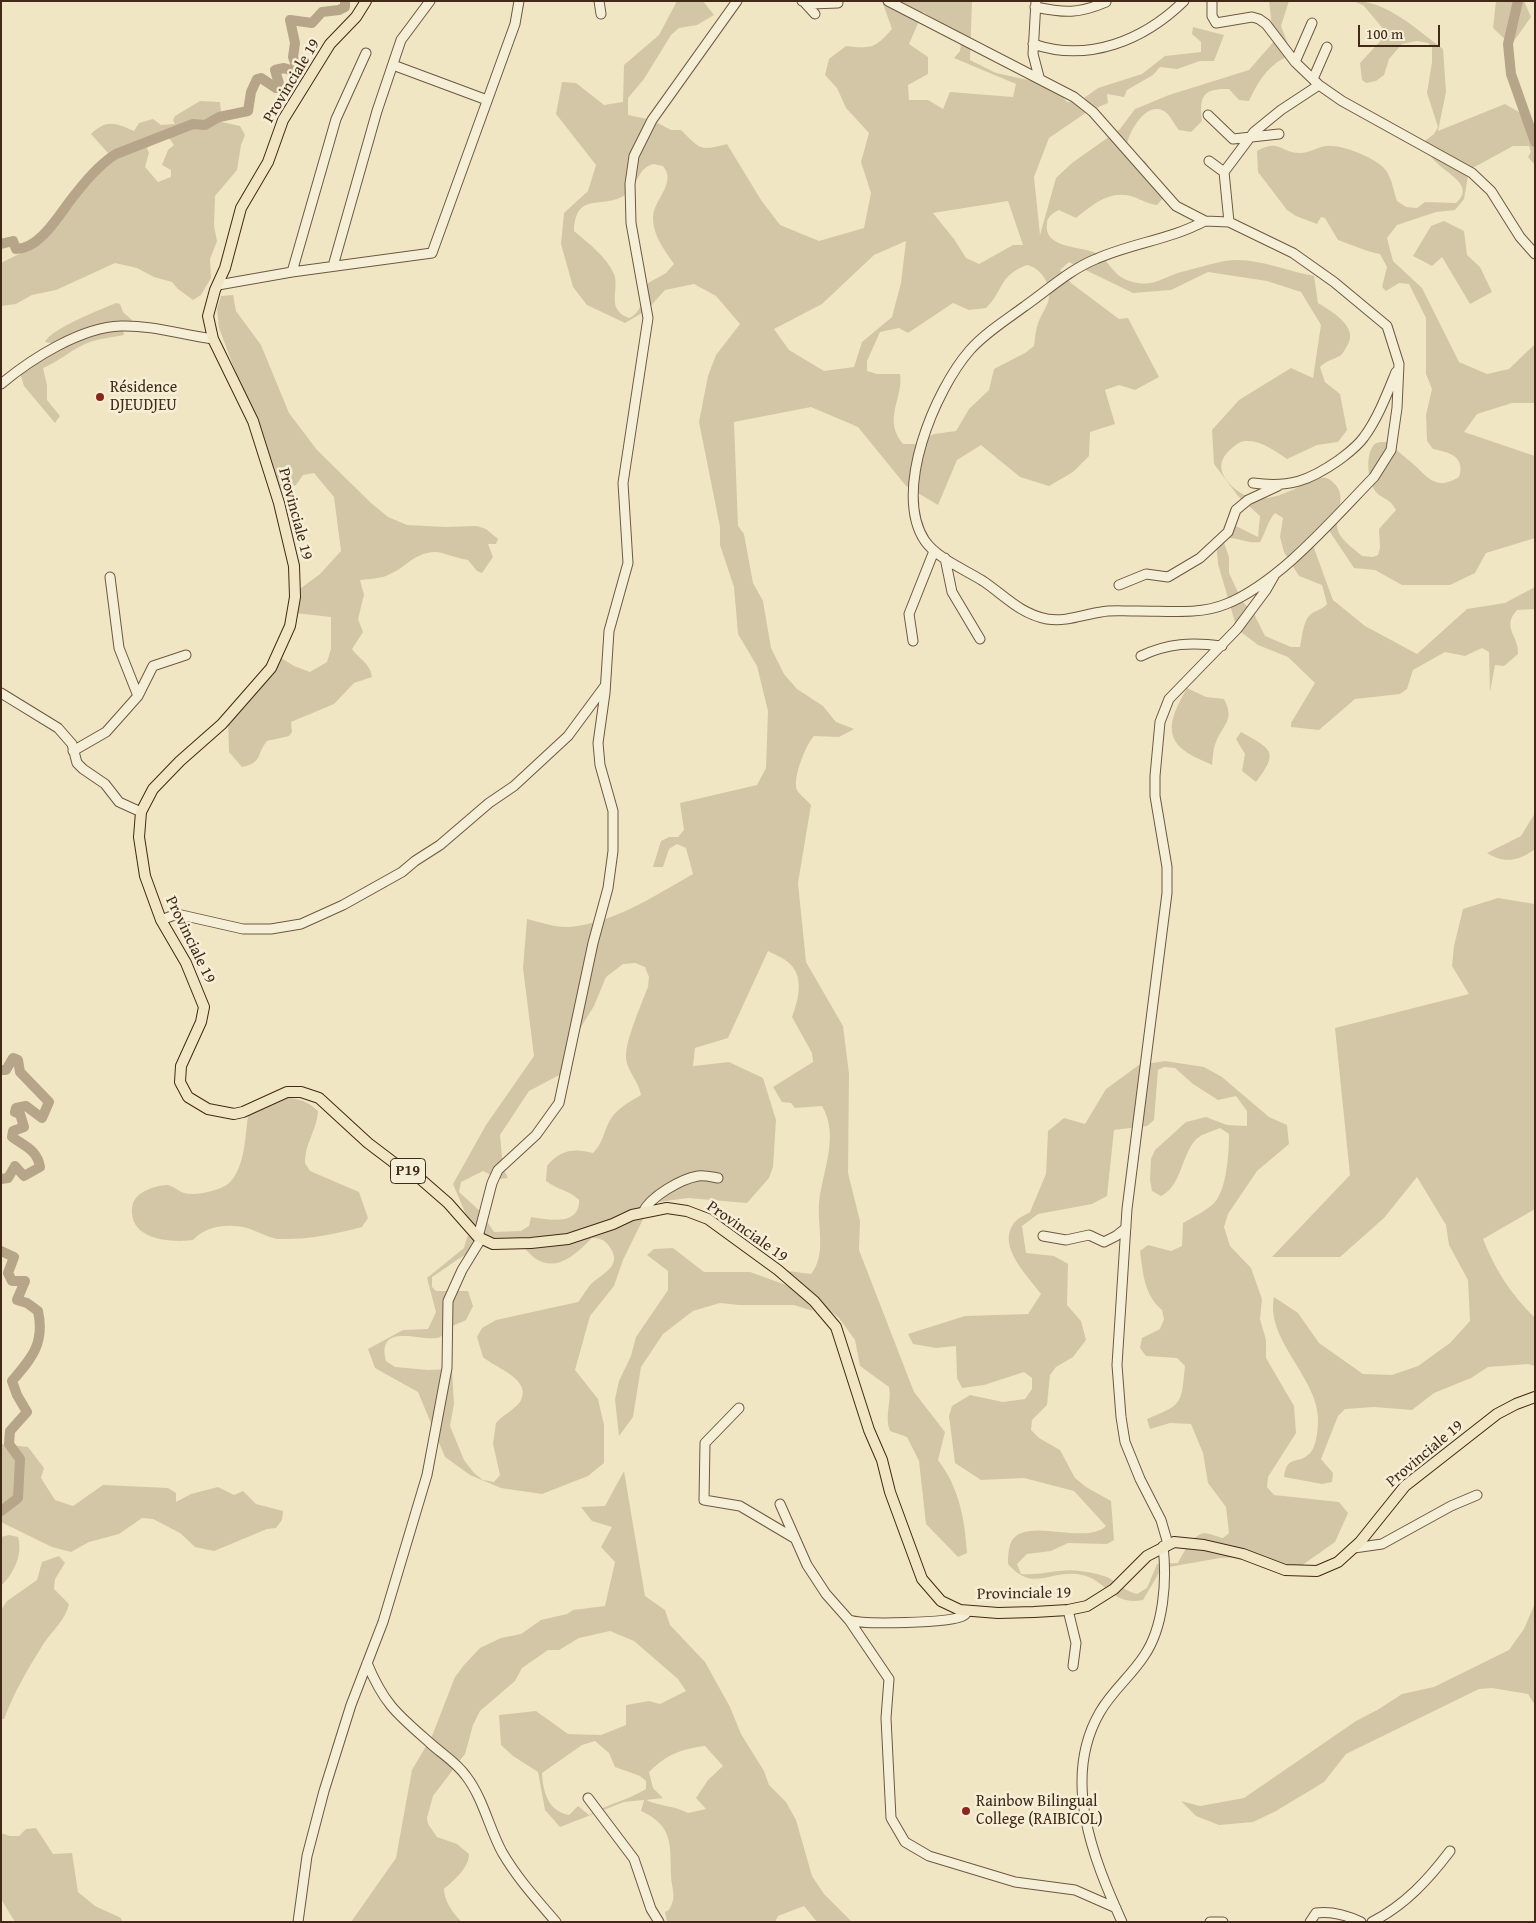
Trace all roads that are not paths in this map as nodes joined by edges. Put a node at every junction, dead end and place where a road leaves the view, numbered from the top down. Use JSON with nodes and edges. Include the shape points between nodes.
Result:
{"nodes":[{"id":1,"x":366,"y":1,"type":"edge"},
{"id":2,"x":430,"y":1,"type":"edge"},
{"id":3,"x":519,"y":1,"type":"edge"},
{"id":4,"x":599,"y":1,"type":"edge"},
{"id":5,"x":737,"y":1,"type":"edge"},
{"id":6,"x":888,"y":1,"type":"edge"},
{"id":7,"x":1184,"y":1,"type":"edge"},
{"id":8,"x":1212,"y":1,"type":"edge"},
{"id":9,"x":804,"y":2,"type":"edge"},
{"id":10,"x":1106,"y":2,"type":"dead end"},
{"id":11,"x":838,"y":3,"type":"dead end"},
{"id":12,"x":1036,"y":4,"type":"edge"},
{"id":13,"x":601,"y":14,"type":"dead end"},
{"id":14,"x":814,"y":14,"type":"dead end"},
{"id":15,"x":1312,"y":23,"type":"dead end"},
{"id":16,"x":1033,"y":44,"type":"junction"},
{"id":17,"x":1327,"y":47,"type":"dead end"},
{"id":18,"x":366,"y":53,"type":"dead end"},
{"id":19,"x":1295,"y":62,"type":"junction"},
{"id":20,"x":393,"y":65,"type":"junction"},
{"id":21,"x":1038,"y":76,"type":"junction"},
{"id":22,"x":1316,"y":82,"type":"junction"},
{"id":23,"x":487,"y":100,"type":"junction"},
{"id":24,"x":1208,"y":115,"type":"dead end"},
{"id":25,"x":1279,"y":134,"type":"dead end"},
{"id":26,"x":1248,"y":138,"type":"junction"},
{"id":27,"x":1209,"y":161,"type":"dead end"},
{"id":28,"x":1224,"y":172,"type":"junction"},
{"id":29,"x":1204,"y":221,"type":"junction"},
{"id":30,"x":1229,"y":222,"type":"junction"},
{"id":31,"x":1535,"y":254,"type":"edge"},
{"id":32,"x":332,"y":266,"type":"junction"},
{"id":33,"x":292,"y":272,"type":"junction"},
{"id":34,"x":218,"y":285,"type":"junction"},
{"id":35,"x":213,"y":339,"type":"junction"},
{"id":36,"x":1399,"y":364,"type":"junction"},
{"id":37,"x":1,"y":384,"type":"edge"},
{"id":38,"x":1253,"y":483,"type":"dead end"},
{"id":39,"x":1280,"y":485,"type":"junction"},
{"id":40,"x":934,"y":551,"type":"junction"},
{"id":41,"x":945,"y":558,"type":"junction"},
{"id":42,"x":1274,"y":575,"type":"junction"},
{"id":43,"x":110,"y":577,"type":"dead end"},
{"id":44,"x":1119,"y":585,"type":"dead end"},
{"id":45,"x":980,"y":639,"type":"dead end"},
{"id":46,"x":913,"y":641,"type":"dead end"},
{"id":47,"x":1222,"y":646,"type":"junction"},
{"id":48,"x":186,"y":655,"type":"dead end"},
{"id":49,"x":1141,"y":656,"type":"dead end"},
{"id":50,"x":606,"y":685,"type":"junction"},
{"id":51,"x":1,"y":693,"type":"edge"},
{"id":52,"x":138,"y":696,"type":"junction"},
{"id":53,"x":73,"y":751,"type":"junction"},
{"id":54,"x":141,"y":812,"type":"junction"},
{"id":55,"x":161,"y":920,"type":"junction"},
{"id":56,"x":718,"y":1178,"type":"dead end"},
{"id":57,"x":643,"y":1212,"type":"junction"},
{"id":58,"x":1126,"y":1228,"type":"junction"},
{"id":59,"x":1042,"y":1236,"type":"dead end"},
{"id":60,"x":480,"y":1238,"type":"junction"},
{"id":61,"x":1535,"y":1397,"type":"edge"},
{"id":62,"x":739,"y":1408,"type":"dead end"},
{"id":63,"x":1477,"y":1495,"type":"dead end"},
{"id":64,"x":780,"y":1504,"type":"dead end"},
{"id":65,"x":794,"y":1538,"type":"junction"},
{"id":66,"x":1166,"y":1545,"type":"junction"},
{"id":67,"x":1354,"y":1548,"type":"junction"},
{"id":68,"x":1068,"y":1610,"type":"junction"},
{"id":69,"x":968,"y":1611,"type":"junction"},
{"id":70,"x":849,"y":1620,"type":"junction"},
{"id":71,"x":367,"y":1663,"type":"junction"},
{"id":72,"x":1073,"y":1666,"type":"dead end"},
{"id":73,"x":588,"y":1798,"type":"dead end"},
{"id":74,"x":1450,"y":1851,"type":"dead end"},
{"id":75,"x":1116,"y":1908,"type":"junction"},
{"id":76,"x":298,"y":1922,"type":"edge"},
{"id":77,"x":556,"y":1922,"type":"edge"},
{"id":78,"x":659,"y":1922,"type":"edge"},
{"id":79,"x":1122,"y":1922,"type":"edge"},
{"id":80,"x":1210,"y":1922,"type":"edge"},
{"id":81,"x":1223,"y":1922,"type":"edge"},
{"id":82,"x":1310,"y":1922,"type":"edge"},
{"id":83,"x":1361,"y":1922,"type":"edge"},
{"id":84,"x":1372,"y":1922,"type":"edge"}],
"edges":[{"from":1,"to":34,"type":"main road","name":"Provinciale 19","number":"P19","via":[[356,17],[330,44],[283,120],[268,162],[241,208]]},
{"from":2,"to":20,"type":"street","via":[[401,40]]},
{"from":3,"to":23,"type":"street"},
{"from":4,"to":13,"type":"street"},
{"from":5,"to":50,"type":"street","via":[[652,120],[634,156],[630,184],[631,223],[648,318],[623,484],[628,563],[609,631]]},
{"from":6,"to":21,"type":"street"},
{"from":7,"to":16,"type":"street","via":[[1169,16],[1140,35],[1098,49],[1052,50]]},
{"from":8,"to":19,"type":"street","via":[[1212,16],[1216,23],[1252,17],[1260,19]]},
{"from":9,"to":11,"type":"street"},
{"from":9,"to":14,"type":"street"},
{"from":10,"to":12,"type":"street","via":[[1082,12],[1069,13]]},
{"from":12,"to":16,"type":"street"},
{"from":15,"to":19,"type":"street"},
{"from":16,"to":21,"type":"street"},
{"from":17,"to":22,"type":"street"},
{"from":18,"to":33,"type":"street","via":[[336,119]]},
{"from":19,"to":22,"type":"street"},
{"from":20,"to":23,"type":"street"},
{"from":20,"to":32,"type":"street"},
{"from":21,"to":29,"type":"street","via":[[1084,104],[1176,206]]},
{"from":22,"to":26,"type":"street"},
{"from":22,"to":31,"type":"street","via":[[1342,101],[1482,180]]},
{"from":23,"to":32,"type":"street","via":[[432,253]]},
{"from":24,"to":26,"type":"street","via":[[1232,139]]},
{"from":25,"to":26,"type":"street"},
{"from":26,"to":28,"type":"street"},
{"from":27,"to":28,"type":"street"},
{"from":28,"to":30,"type":"street"},
{"from":29,"to":30,"type":"street"},
{"from":29,"to":40,"type":"street","via":[[1182,233],[1096,258],[1079,267],[1000,324],[970,350],[933,410],[918,453],[914,510],[921,534]]},
{"from":30,"to":36,"type":"street","via":[[1293,253],[1387,326]]},
{"from":32,"to":33,"type":"street"},
{"from":33,"to":34,"type":"street"},
{"from":34,"to":35,"type":"main road","name":"Provinciale 19","number":"P19","via":[[208,316]]},
{"from":35,"to":37,"type":"street","via":[[142,327],[100,329],[41,356]]},
{"from":35,"to":54,"type":"main road","name":"Provinciale 19","number":"P19","via":[[253,421],[282,511],[294,566],[294,613],[271,668],[222,724],[153,789]]},
{"from":36,"to":39,"type":"street","via":[[1378,413],[1360,442],[1323,472],[1304,481]]},
{"from":36,"to":42,"type":"street","via":[[1394,437],[1385,462],[1346,506]]},
{"from":38,"to":39,"type":"street"},
{"from":39,"to":44,"type":"street","via":[[1248,500],[1236,510],[1228,532],[1200,558],[1168,577],[1146,574]]},
{"from":40,"to":41,"type":"street"},
{"from":40,"to":46,"type":"street","via":[[909,614]]},
{"from":41,"to":42,"type":"street","via":[[1028,614],[1057,620],[1103,611],[1214,608],[1246,594]]},
{"from":41,"to":45,"type":"street","via":[[952,592]]},
{"from":42,"to":47,"type":"street","via":[[1262,596]]},
{"from":43,"to":52,"type":"street","via":[[119,648]]},
{"from":47,"to":49,"type":"street","via":[[1174,644],[1161,646]]},
{"from":47,"to":58,"type":"street","via":[[1168,699],[1160,722],[1154,776],[1167,867],[1167,893]]},
{"from":48,"to":52,"type":"street","via":[[153,666]]},
{"from":50,"to":55,"type":"street","via":[[568,736],[514,786],[402,872],[344,905],[296,926],[271,929],[243,929],[177,914]]},
{"from":50,"to":60,"type":"street","via":[[598,754],[613,811],[613,851],[608,888],[593,943],[562,1092],[546,1124],[504,1162],[494,1176]]},
{"from":51,"to":53,"type":"street","via":[[58,728],[68,738]]},
{"from":52,"to":53,"type":"street","via":[[106,732]]},
{"from":53,"to":54,"type":"street","via":[[77,763],[105,784],[119,802]]},
{"from":54,"to":55,"type":"main road","name":"Provinciale 19","number":"P19","via":[[139,837],[145,876]]},
{"from":55,"to":60,"type":"main road","name":"Provinciale 19","number":"P19","via":[[186,963],[204,1007],[201,1022],[181,1066],[180,1082],[188,1097],[208,1109],[234,1114],[287,1092],[301,1092],[319,1098],[368,1143],[417,1176],[448,1203]]},
{"from":56,"to":57,"type":"street","via":[[692,1178],[658,1197]]},
{"from":57,"to":60,"type":"main road","name":"Provinciale 19","via":[[568,1238],[500,1244]]},
{"from":57,"to":69,"type":"main road","name":"Provinciale 19","via":[[678,1209],[708,1219],[778,1270],[828,1317],[838,1333],[922,1579],[941,1601]]},
{"from":58,"to":59,"type":"street","via":[[1104,1242],[1089,1235],[1066,1240]]},
{"from":58,"to":66,"type":"street","via":[[1117,1365],[1122,1430],[1140,1479],[1161,1520]]},
{"from":60,"to":71,"type":"street","via":[[448,1301],[447,1368],[426,1475],[383,1622]]},
{"from":61,"to":67,"type":"main road","name":"Provinciale 19","via":[[1497,1414],[1405,1486]]},
{"from":62,"to":65,"type":"street","via":[[705,1443],[704,1500],[740,1506]]},
{"from":63,"to":67,"type":"street","via":[[1382,1544]]},
{"from":64,"to":65,"type":"street"},
{"from":65,"to":70,"type":"street","via":[[826,1594]]},
{"from":66,"to":67,"type":"main road","name":"Provinciale 19","via":[[1183,1542],[1204,1545],[1261,1559],[1285,1570],[1309,1572],[1332,1565]]},
{"from":66,"to":68,"type":"main road","name":"Provinciale 19","via":[[1141,1561],[1100,1598],[1087,1606]]},
{"from":66,"to":75,"type":"street","via":[[1163,1591],[1151,1645],[1099,1713],[1083,1761],[1083,1811],[1100,1870]]},
{"from":68,"to":69,"type":"main road","name":"Provinciale 19"},
{"from":68,"to":72,"type":"street","via":[[1076,1643]]},
{"from":69,"to":70,"type":"street","via":[[961,1617],[925,1621]]},
{"from":70,"to":75,"type":"street","via":[[889,1679],[886,1718],[891,1818],[905,1842],[929,1856],[1015,1882],[1075,1890]]},
{"from":71,"to":76,"type":"street","via":[[337,1748],[307,1856]]},
{"from":71,"to":77,"type":"street","via":[[379,1691],[392,1709],[446,1754],[468,1778],[502,1851]]},
{"from":73,"to":78,"type":"street","via":[[638,1866],[648,1902]]},
{"from":74,"to":84,"type":"street","via":[[1410,1898]]},
{"from":75,"to":79,"type":"street"},
{"from":80,"to":81,"type":"street"},
{"from":82,"to":83,"type":"street","via":[[1316,1913],[1325,1912]]}]}
